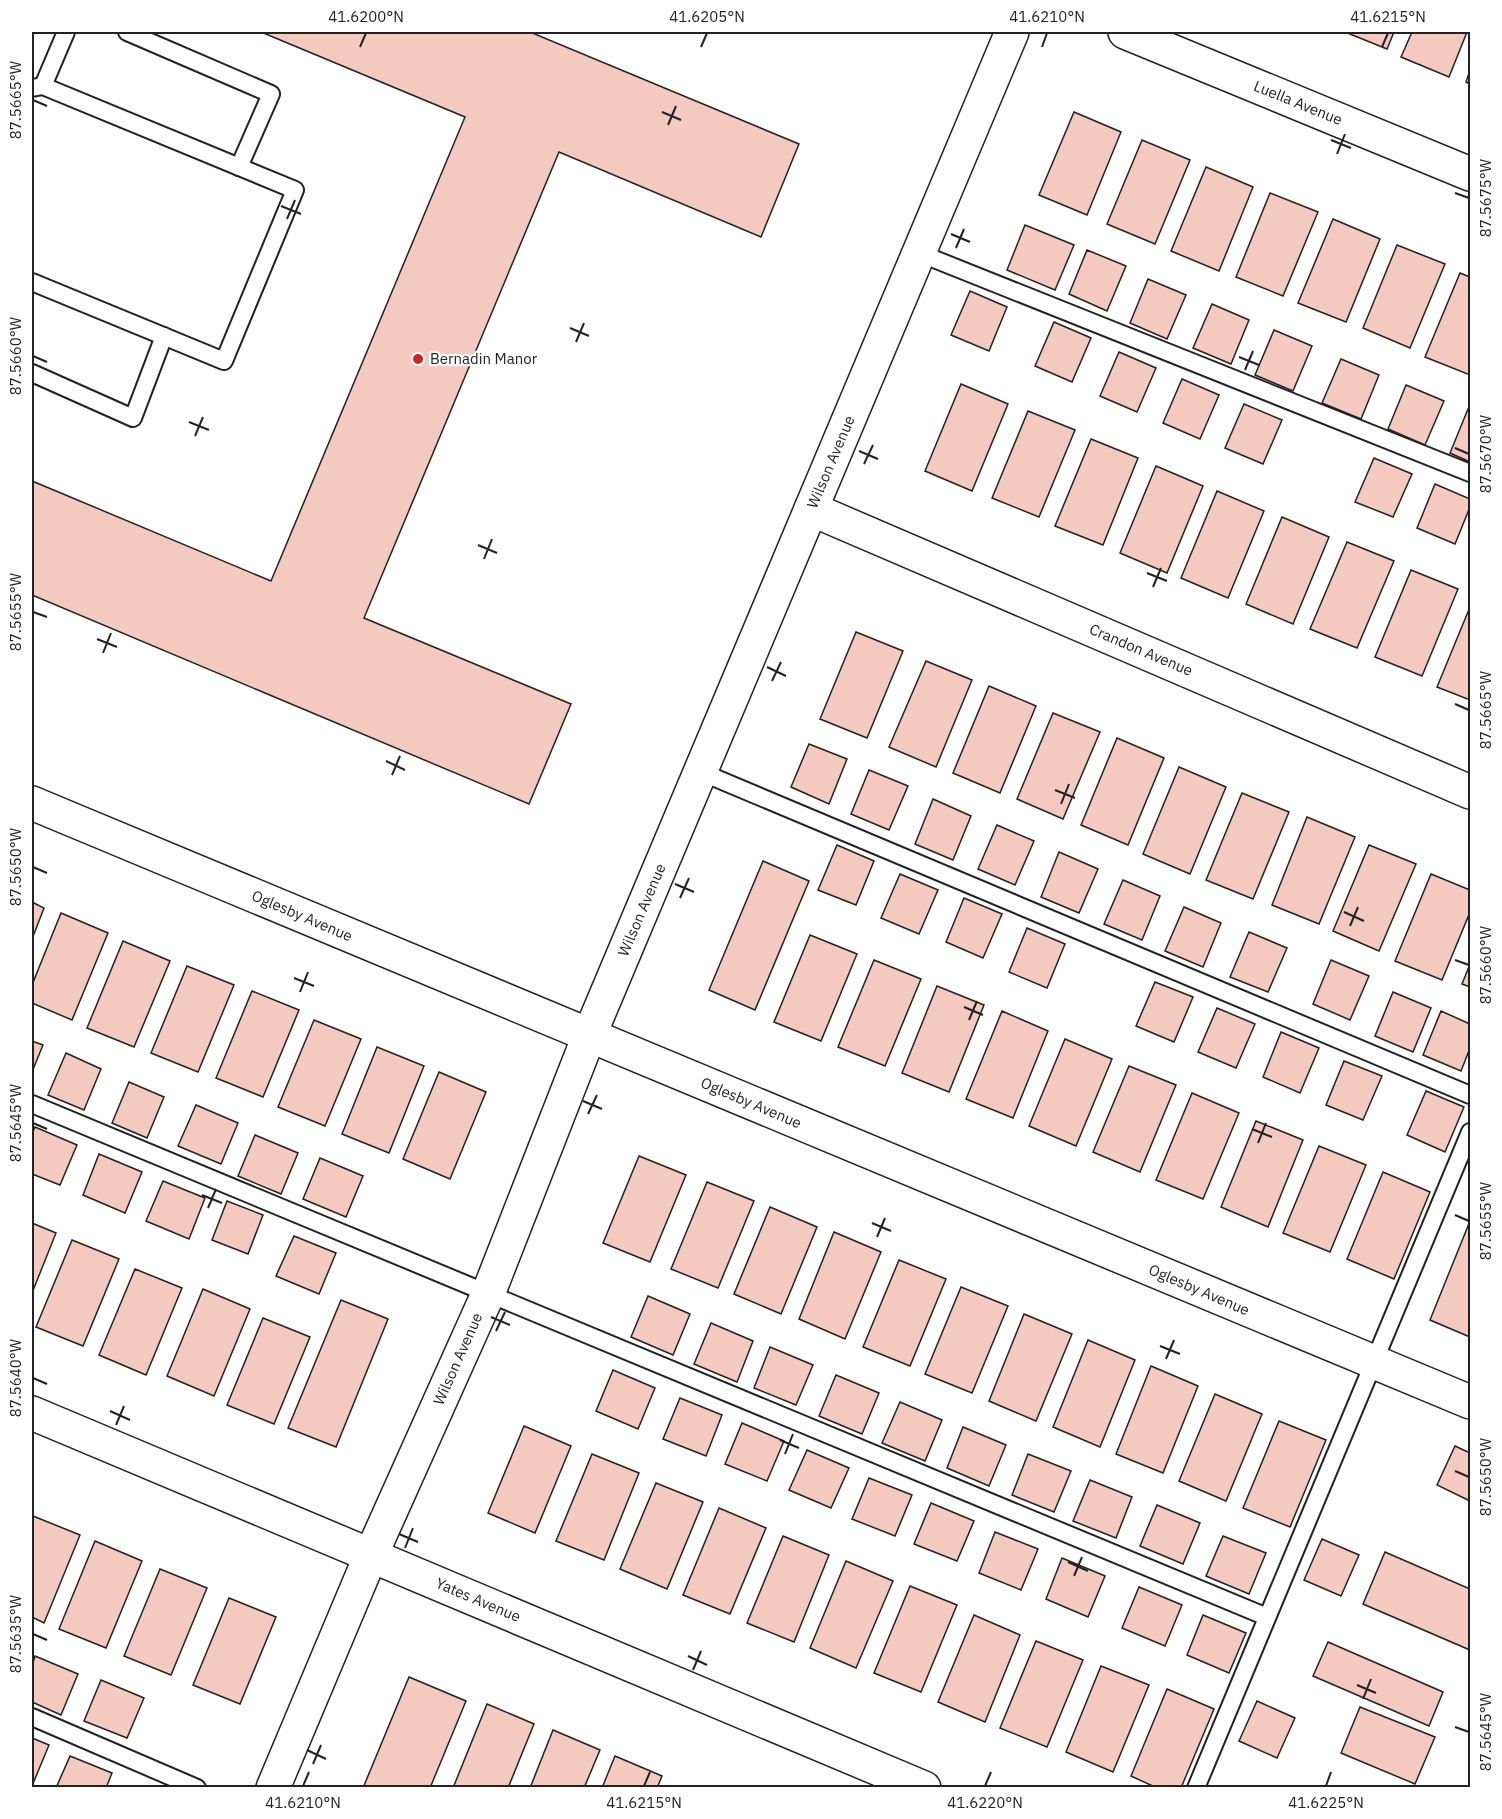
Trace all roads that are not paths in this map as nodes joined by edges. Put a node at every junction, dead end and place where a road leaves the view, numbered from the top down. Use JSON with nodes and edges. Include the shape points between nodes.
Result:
{"nodes":[{"id":1,"x":66,"y":32,"type":"edge"},
{"id":2,"x":126,"y":32,"type":"edge"},
{"id":3,"x":1012,"y":32,"type":"edge"},
{"id":4,"x":1125,"y":32,"type":"edge"},
{"id":5,"x":37,"y":87,"type":"edge"},
{"id":6,"x":239,"y":167,"type":"junction"},
{"id":7,"x":1470,"y":174,"type":"edge"},
{"id":8,"x":919,"y":253,"type":"junction"},
{"id":9,"x":32,"y":282,"type":"edge"},
{"id":10,"x":164,"y":336,"type":"junction"},
{"id":11,"x":32,"y":373,"type":"edge"},
{"id":12,"x":1470,"y":473,"type":"edge"},
{"id":13,"x":811,"y":509,"type":"junction"},
{"id":14,"x":700,"y":772,"type":"junction"},
{"id":15,"x":1470,"y":792,"type":"edge"},
{"id":16,"x":32,"y":803,"type":"edge"},
{"id":17,"x":589,"y":1036,"type":"junction"},
{"id":18,"x":1470,"y":1095,"type":"edge"},
{"id":19,"x":32,"y":1104,"type":"edge"},
{"id":20,"x":1470,"y":1132,"type":"edge"},
{"id":21,"x":488,"y":1294,"type":"junction"},
{"id":22,"x":1374,"y":1363,"type":"junction"},
{"id":23,"x":1470,"y":1402,"type":"edge"},
{"id":24,"x":32,"y":1413,"type":"edge"},
{"id":25,"x":371,"y":1555,"type":"junction"},
{"id":26,"x":1267,"y":1617,"type":"junction"},
{"id":27,"x":32,"y":1717,"type":"edge"},
{"id":28,"x":197,"y":1788,"type":"edge"},
{"id":29,"x":273,"y":1788,"type":"edge"},
{"id":30,"x":924,"y":1788,"type":"edge"},
{"id":31,"x":1196,"y":1788,"type":"edge"}],
"edges":[{"from":1,"to":5,"type":"lane"},
{"from":2,"to":6,"type":"lane","via":[[271,94]]},
{"from":3,"to":8,"type":"street","name":"Wilson Avenue"},
{"from":4,"to":7,"type":"street","name":"Luella Avenue"},
{"from":5,"to":6,"type":"lane"},
{"from":6,"to":10,"type":"lane","via":[[295,190],[224,361]]},
{"from":8,"to":12,"type":"lane"},
{"from":8,"to":13,"type":"street","name":"Wilson Avenue"},
{"from":9,"to":10,"type":"lane"},
{"from":10,"to":11,"type":"lane","via":[[133,418]]},
{"from":13,"to":14,"type":"street","name":"Wilson Avenue"},
{"from":13,"to":15,"type":"street","name":"Crandon Avenue"},
{"from":14,"to":17,"type":"street","name":"Wilson Avenue"},
{"from":14,"to":18,"type":"lane"},
{"from":16,"to":17,"type":"street","name":"Oglesby Avenue"},
{"from":17,"to":21,"type":"street","name":"Wilson Avenue"},
{"from":17,"to":22,"type":"street","name":"Oglesby Avenue"},
{"from":19,"to":21,"type":"lane"},
{"from":20,"to":22,"type":"lane"},
{"from":21,"to":25,"type":"street","name":"Wilson Avenue"},
{"from":21,"to":26,"type":"lane"},
{"from":22,"to":23,"type":"street","name":"Oglesby Avenue"},
{"from":22,"to":26,"type":"lane"},
{"from":24,"to":25,"type":"street","name":"Yates Avenue"},
{"from":25,"to":29,"type":"street","name":"Wilson Avenue"},
{"from":25,"to":30,"type":"street","name":"Yates Avenue"},
{"from":26,"to":31,"type":"lane"},
{"from":27,"to":28,"type":"lane"}]}
